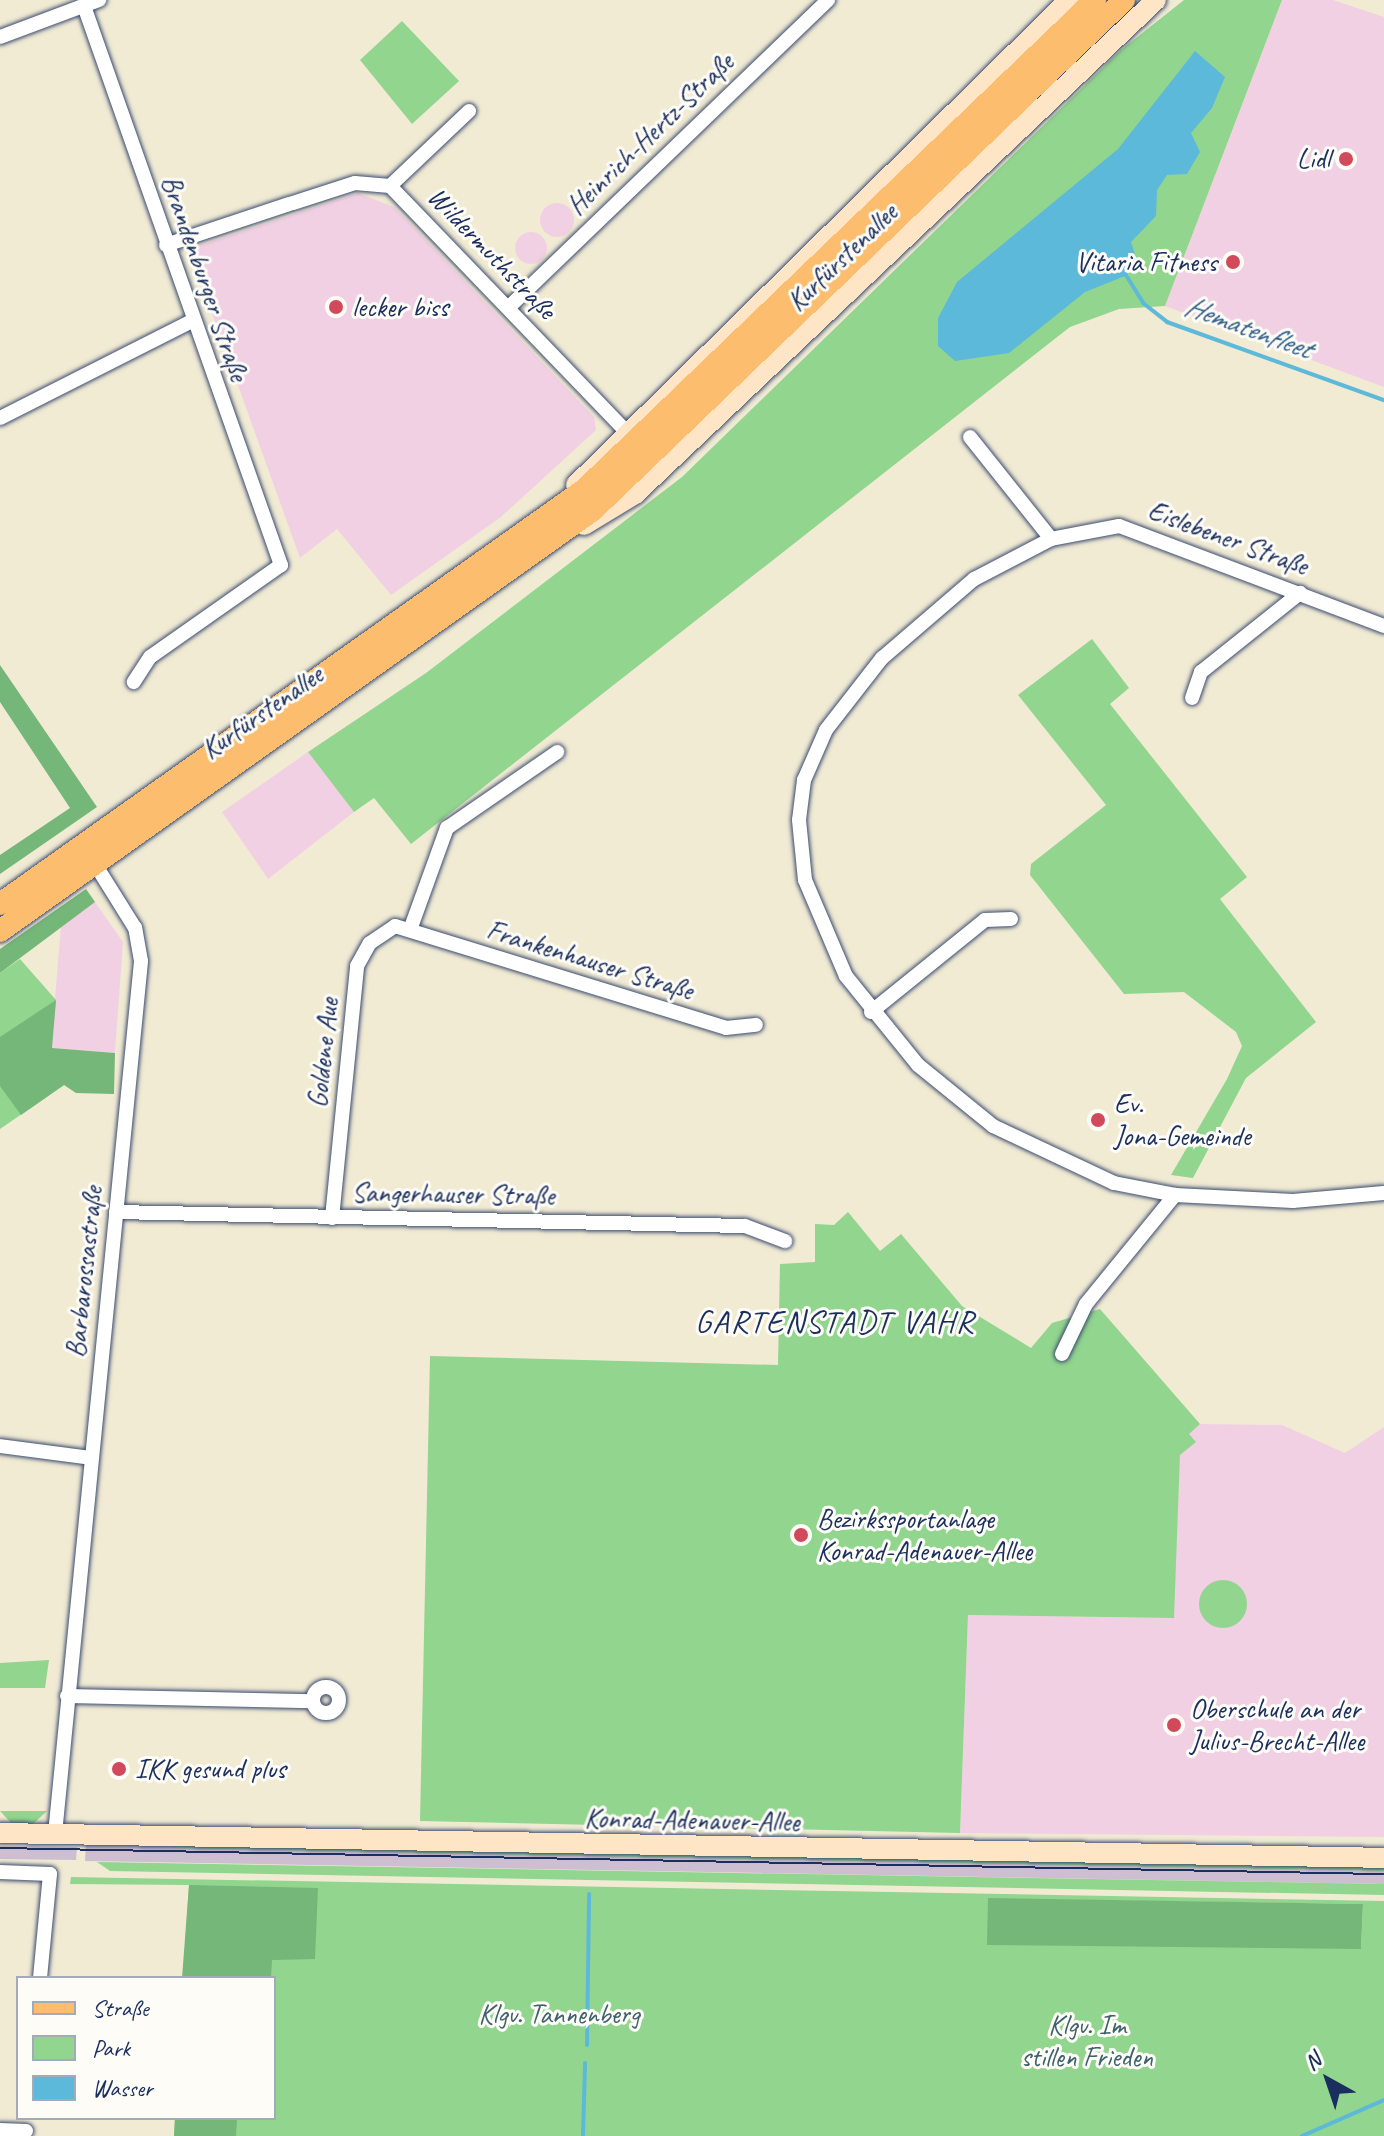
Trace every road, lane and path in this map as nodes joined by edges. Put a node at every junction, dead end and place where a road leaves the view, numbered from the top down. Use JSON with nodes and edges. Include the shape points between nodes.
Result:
{"nodes":[{"id":1,"x":828,"y":0,"type":"edge"},
{"id":2,"x":1069,"y":0,"type":"edge"},
{"id":3,"x":1095,"y":0,"type":"edge"},
{"id":4,"x":1124,"y":0,"type":"edge"},
{"id":5,"x":1156,"y":0,"type":"edge"},
{"id":6,"x":92,"y":3,"type":"edge"},
{"id":7,"x":0,"y":37,"type":"edge"},
{"id":8,"x":469,"y":111,"type":"dead end"},
{"id":9,"x":935,"y":168,"type":"junction"},
{"id":10,"x":390,"y":186,"type":"junction"},
{"id":11,"x":166,"y":245,"type":"junction"},
{"id":12,"x":509,"y":307,"type":"junction"},
{"id":13,"x":190,"y":322,"type":"junction"},
{"id":14,"x":0,"y":418,"type":"edge"},
{"id":15,"x":625,"y":430,"type":"junction"},
{"id":16,"x":970,"y":437,"type":"dead end"},
{"id":17,"x":548,"y":516,"type":"junction"},
{"id":18,"x":1051,"y":539,"type":"junction"},
{"id":19,"x":556,"y":540,"type":"junction"},
{"id":20,"x":1300,"y":593,"type":"junction"},
{"id":21,"x":1384,"y":626,"type":"edge"},
{"id":22,"x":134,"y":682,"type":"dead end"},
{"id":23,"x":1192,"y":698,"type":"dead end"},
{"id":24,"x":557,"y":752,"type":"dead end"},
{"id":25,"x":95,"y":864,"type":"junction"},
{"id":26,"x":0,"y":904,"type":"edge"},
{"id":27,"x":1011,"y":919,"type":"dead end"},
{"id":28,"x":410,"y":930,"type":"junction"},
{"id":29,"x":0,"y":931,"type":"edge"},
{"id":30,"x":871,"y":1012,"type":"junction"},
{"id":31,"x":756,"y":1025,"type":"dead end"},
{"id":32,"x":1384,"y":1193,"type":"edge"},
{"id":33,"x":1175,"y":1195,"type":"junction"},
{"id":34,"x":116,"y":1212,"type":"junction"},
{"id":35,"x":332,"y":1218,"type":"junction"},
{"id":36,"x":785,"y":1241,"type":"dead end"},
{"id":37,"x":1062,"y":1354,"type":"dead end"},
{"id":38,"x":0,"y":1446,"type":"edge"},
{"id":39,"x":91,"y":1458,"type":"junction"},
{"id":40,"x":67,"y":1696,"type":"junction"},
{"id":41,"x":313,"y":1701,"type":"dead end"},
{"id":42,"x":0,"y":1833,"type":"edge"},
{"id":43,"x":55,"y":1834,"type":"junction"},
{"id":44,"x":1384,"y":1858,"type":"edge"},
{"id":45,"x":0,"y":1872,"type":"edge"},
{"id":46,"x":40,"y":1976,"type":"edge"},
{"id":47,"x":26,"y":2128,"type":"edge"},
{"id":48,"x":0,"y":2130,"type":"edge"}],
"edges":[{"from":1,"to":12,"type":"street","name":"Heinrich-Hertz-Straße"},
{"from":2,"to":15,"type":"main road","name":"Kurfürstenallee"},
{"from":3,"to":9,"type":"main road","name":"Kurfürstenallee"},
{"from":4,"to":9,"type":"main road","name":"Kurfürstenallee"},
{"from":5,"to":19,"type":"main road","name":"Kurfürstenallee","via":[[635,494]]},
{"from":6,"to":7,"type":"street"},
{"from":6,"to":11,"type":"street","name":"Brandenburger Straße"},
{"from":8,"to":10,"type":"street"},
{"from":9,"to":17,"type":"main road","name":"Kurfürstenallee","via":[[652,429]]},
{"from":9,"to":19,"type":"main road","name":"Kurfürstenallee"},
{"from":10,"to":11,"type":"street","name":"Wildermuthstraße","via":[[355,183]]},
{"from":10,"to":12,"type":"street","name":"Wildermuthstraße"},
{"from":11,"to":13,"type":"street","name":"Brandenburger Straße"},
{"from":12,"to":15,"type":"street","name":"Wildermuthstraße"},
{"from":13,"to":14,"type":"street"},
{"from":13,"to":22,"type":"street","name":"Brandenburger Straße","via":[[281,565],[150,657]]},
{"from":15,"to":17,"type":"main road","name":"Kurfürstenallee"},
{"from":16,"to":18,"type":"street"},
{"from":17,"to":26,"type":"main road","name":"Kurfürstenallee"},
{"from":18,"to":20,"type":"street","name":"Eislebener Straße","via":[[1119,526]]},
{"from":18,"to":30,"type":"street","name":"Eislebener Straße","via":[[974,579],[902,636],[811,759],[799,820],[805,880],[838,960]]},
{"from":19,"to":25,"type":"main road","name":"Kurfürstenallee"},
{"from":20,"to":21,"type":"street","name":"Eislebener Straße"},
{"from":20,"to":23,"type":"street","via":[[1201,672]]},
{"from":24,"to":28,"type":"street","via":[[447,828]]},
{"from":25,"to":29,"type":"main road","name":"Kurfürstenallee"},
{"from":25,"to":34,"type":"street","name":"Barbarossastraße","via":[[135,928],[141,961]]},
{"from":27,"to":30,"type":"street","via":[[985,920]]},
{"from":28,"to":31,"type":"street","name":"Frankenhauser Straße","via":[[726,1028]]},
{"from":28,"to":35,"type":"street","name":"Goldene Aue","via":[[395,926],[382,934],[357,966]]},
{"from":30,"to":33,"type":"street","name":"Eislebener Straße","via":[[946,1092],[1000,1130],[1114,1183]]},
{"from":32,"to":33,"type":"street","name":"Eislebener Straße","via":[[1293,1201]]},
{"from":33,"to":37,"type":"street","via":[[1086,1304]]},
{"from":34,"to":35,"type":"street","name":"Sangerhauser Straße"},
{"from":34,"to":39,"type":"street","name":"Barbarossastraße"},
{"from":35,"to":36,"type":"street","name":"Sangerhauser Straße","via":[[745,1226]]},
{"from":38,"to":39,"type":"street"},
{"from":39,"to":40,"type":"street","name":"Barbarossastraße"},
{"from":40,"to":41,"type":"street"},
{"from":40,"to":43,"type":"street","name":"Barbarossastraße"},
{"from":42,"to":43,"type":"main road","name":"Konrad-Adenauer-Allee"},
{"from":43,"to":44,"type":"main road","name":"Konrad-Adenauer-Allee"},
{"from":45,"to":46,"type":"street","via":[[50,1874]]},
{"from":47,"to":48,"type":"street"}]}
